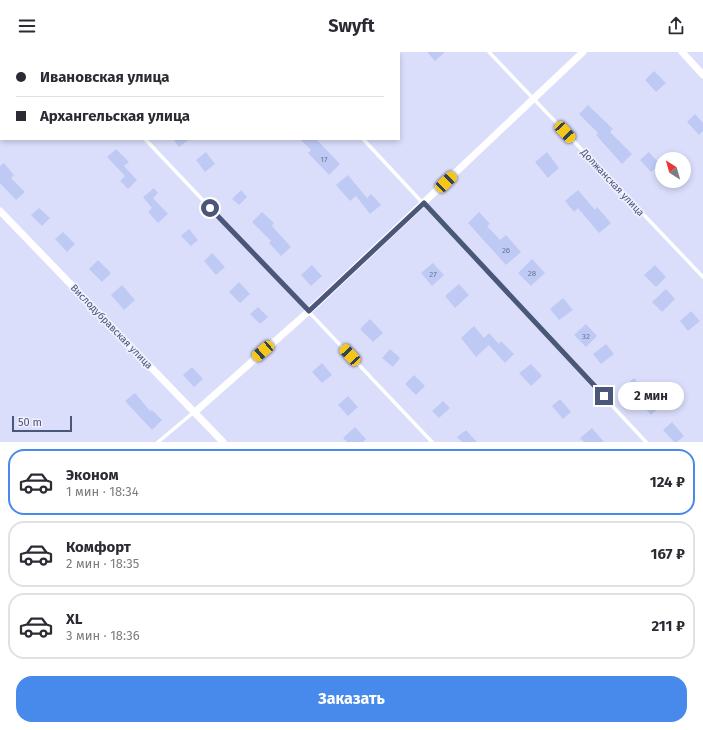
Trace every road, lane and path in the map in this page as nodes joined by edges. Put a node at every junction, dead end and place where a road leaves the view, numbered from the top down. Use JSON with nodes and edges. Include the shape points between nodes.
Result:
{"nodes":[{"id":1,"x":489,"y":52,"type":"edge"},
{"id":2,"x":583,"y":52,"type":"edge"},
{"id":3,"x":682,"y":52,"type":"edge"},
{"id":4,"x":703,"y":74,"type":"edge"},
{"id":5,"x":534,"y":98,"type":"junction"},
{"id":6,"x":146,"y":140,"type":"edge"},
{"id":7,"x":363,"y":140,"type":"edge"},
{"id":8,"x":424,"y":203,"type":"junction"},
{"id":9,"x":0,"y":211,"type":"edge"},
{"id":10,"x":703,"y":277,"type":"edge"},
{"id":11,"x":309,"y":311,"type":"junction"},
{"id":12,"x":195,"y":412,"type":"junction"},
{"id":13,"x":158,"y":442,"type":"edge"},
{"id":14,"x":223,"y":442,"type":"edge"},
{"id":15,"x":432,"y":442,"type":"edge"},
{"id":16,"x":646,"y":442,"type":"edge"}],
"edges":[{"from":1,"to":5,"type":"lane","name":"Должанская улица"},
{"from":2,"to":5,"type":"street"},
{"from":3,"to":4,"type":"street"},
{"from":5,"to":8,"type":"street"},
{"from":5,"to":10,"type":"lane","name":"Должанская улица"},
{"from":6,"to":11,"type":"lane"},
{"from":7,"to":8,"type":"lane"},
{"from":8,"to":11,"type":"street"},
{"from":8,"to":16,"type":"lane"},
{"from":9,"to":12,"type":"street","name":"Вислодубравская улица"},
{"from":11,"to":12,"type":"street"},
{"from":11,"to":15,"type":"lane"},
{"from":12,"to":13,"type":"lane"},
{"from":12,"to":14,"type":"street","name":"Вислодубравская улица"}]}
